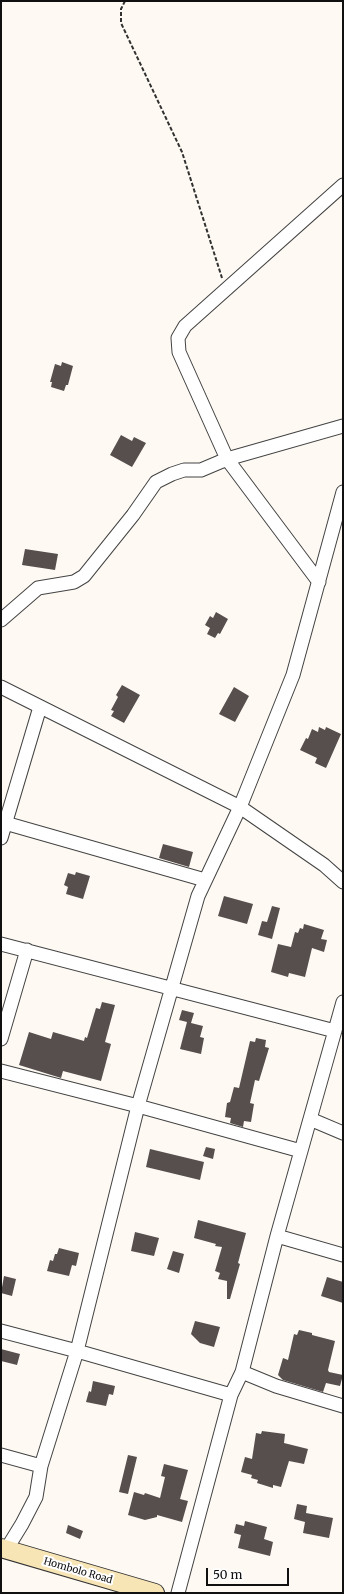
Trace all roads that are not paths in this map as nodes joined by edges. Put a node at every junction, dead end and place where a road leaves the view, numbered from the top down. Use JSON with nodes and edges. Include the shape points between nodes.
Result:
{"nodes":[{"id":1,"x":343,"y":185,"type":"edge"},
{"id":2,"x":343,"y":426,"type":"edge"},
{"id":3,"x":227,"y":459,"type":"junction"},
{"id":4,"x":343,"y":492,"type":"edge"},
{"id":5,"x":319,"y":582,"type":"junction"},
{"id":6,"x":1,"y":620,"type":"edge"},
{"id":7,"x":1,"y":687,"type":"edge"},
{"id":8,"x":40,"y":707,"type":"junction"},
{"id":9,"x":240,"y":807,"type":"junction"},
{"id":10,"x":5,"y":823,"type":"junction"},
{"id":11,"x":1,"y":838,"type":"edge"},
{"id":12,"x":205,"y":880,"type":"junction"},
{"id":13,"x":343,"y":882,"type":"edge"},
{"id":14,"x":1,"y":944,"type":"edge"},
{"id":15,"x":27,"y":950,"type":"junction"},
{"id":16,"x":172,"y":990,"type":"junction"},
{"id":17,"x":343,"y":1002,"type":"edge"},
{"id":18,"x":335,"y":1031,"type":"junction"},
{"id":19,"x":1,"y":1039,"type":"edge"},
{"id":20,"x":1,"y":1071,"type":"edge"},
{"id":21,"x":138,"y":1106,"type":"junction"},
{"id":22,"x":310,"y":1119,"type":"junction"},
{"id":23,"x":343,"y":1133,"type":"edge"},
{"id":24,"x":301,"y":1151,"type":"junction"},
{"id":25,"x":277,"y":1236,"type":"junction"},
{"id":26,"x":343,"y":1255,"type":"edge"},
{"id":27,"x":1,"y":1331,"type":"edge"},
{"id":28,"x":77,"y":1351,"type":"junction"},
{"id":29,"x":242,"y":1372,"type":"junction"},
{"id":30,"x":231,"y":1395,"type":"junction"},
{"id":31,"x":343,"y":1406,"type":"edge"},
{"id":32,"x":1,"y":1455,"type":"edge"},
{"id":33,"x":41,"y":1466,"type":"junction"},
{"id":34,"x":4,"y":1549,"type":"edge"},
{"id":35,"x":155,"y":1593,"type":"edge"},
{"id":36,"x":178,"y":1593,"type":"edge"}],
"edges":[{"from":1,"to":3,"type":"street","via":[[185,326],[178,338],[179,352]]},
{"from":2,"to":3,"type":"street"},
{"from":3,"to":5,"type":"street"},
{"from":3,"to":6,"type":"street","via":[[201,470],[184,470],[156,482],[84,576],[74,582],[38,588]]},
{"from":4,"to":5,"type":"street"},
{"from":5,"to":9,"type":"street","via":[[293,675]]},
{"from":7,"to":8,"type":"street"},
{"from":8,"to":9,"type":"street"},
{"from":8,"to":10,"type":"street"},
{"from":9,"to":12,"type":"street"},
{"from":9,"to":13,"type":"street","via":[[324,865]]},
{"from":10,"to":11,"type":"street"},
{"from":10,"to":12,"type":"street"},
{"from":12,"to":16,"type":"street","via":[[198,896]]},
{"from":14,"to":15,"type":"street"},
{"from":15,"to":16,"type":"street"},
{"from":15,"to":19,"type":"street"},
{"from":16,"to":18,"type":"street"},
{"from":16,"to":21,"type":"street"},
{"from":17,"to":18,"type":"street"},
{"from":18,"to":22,"type":"street"},
{"from":20,"to":21,"type":"street"},
{"from":21,"to":24,"type":"street"},
{"from":21,"to":28,"type":"street"},
{"from":22,"to":23,"type":"street"},
{"from":22,"to":24,"type":"street"},
{"from":24,"to":25,"type":"street"},
{"from":25,"to":26,"type":"street"},
{"from":25,"to":29,"type":"street"},
{"from":27,"to":28,"type":"street"},
{"from":28,"to":30,"type":"street"},
{"from":28,"to":33,"type":"street"},
{"from":29,"to":30,"type":"street"},
{"from":29,"to":31,"type":"street","via":[[276,1386]]},
{"from":30,"to":36,"type":"street"},
{"from":32,"to":33,"type":"street"},
{"from":33,"to":34,"type":"street","via":[[36,1497],[22,1524]]},
{"from":34,"to":35,"type":"street","name":"Hombolo Road"}]}
